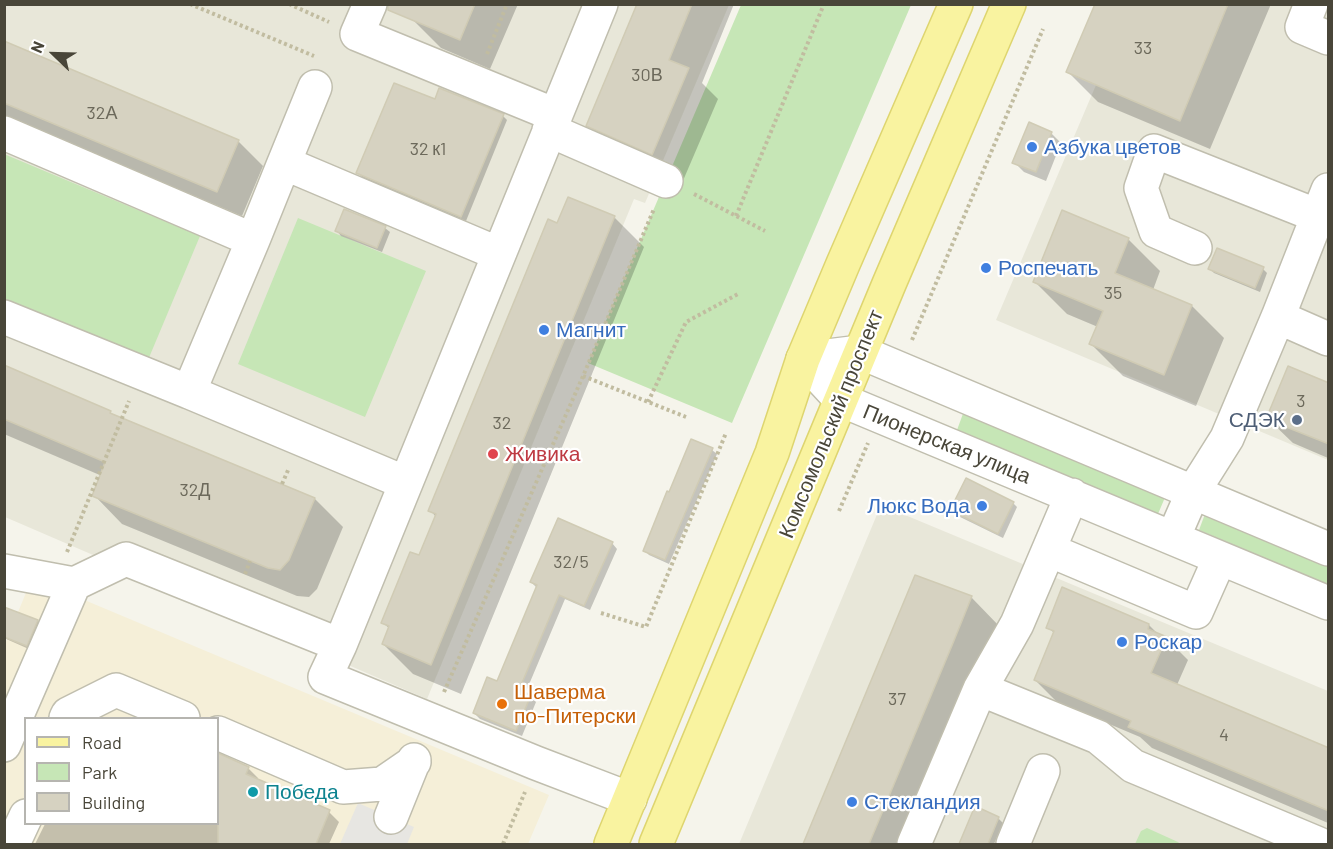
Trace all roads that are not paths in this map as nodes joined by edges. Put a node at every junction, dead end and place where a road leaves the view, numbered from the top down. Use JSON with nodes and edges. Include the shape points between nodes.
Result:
{"nodes":[{"id":1,"x":601,"y":4,"type":"edge"},
{"id":2,"x":956,"y":4,"type":"edge"},
{"id":3,"x":1009,"y":4,"type":"edge"},
{"id":4,"x":1311,"y":4,"type":"edge"},
{"id":5,"x":363,"y":19,"type":"edge"},
{"id":6,"x":1329,"y":38,"type":"edge"},
{"id":7,"x":316,"y":72,"type":"road end"},
{"id":8,"x":552,"y":123,"type":"junction"},
{"id":9,"x":4,"y":133,"type":"edge"},
{"id":10,"x":284,"y":163,"type":"junction"},
{"id":11,"x":675,"y":185,"type":"road end"},
{"id":12,"x":1323,"y":203,"type":"edge"},
{"id":13,"x":253,"y":240,"type":"junction"},
{"id":14,"x":1195,"y":248,"type":"dead end"},
{"id":15,"x":499,"y":254,"type":"junction"},
{"id":16,"x":4,"y":317,"type":"edge"},
{"id":17,"x":1278,"y":317,"type":"junction"},
{"id":18,"x":1329,"y":339,"type":"edge"},
{"id":19,"x":861,"y":352,"type":"junction"},
{"id":20,"x":802,"y":359,"type":"junction"},
{"id":21,"x":189,"y":392,"type":"junction"},
{"id":22,"x":841,"y":400,"type":"junction"},
{"id":23,"x":405,"y":483,"type":"junction"},
{"id":24,"x":758,"y":489,"type":"junction"},
{"id":25,"x":1193,"y":492,"type":"junction"},
{"id":26,"x":1072,"y":495,"type":"junction"},
{"id":27,"x":1173,"y":538,"type":"junction"},
{"id":28,"x":1329,"y":549,"type":"edge"},
{"id":29,"x":1049,"y":550,"type":"junction"},
{"id":30,"x":1220,"y":558,"type":"junction"},
{"id":31,"x":4,"y":572,"type":"edge"},
{"id":32,"x":65,"y":583,"type":"junction"},
{"id":33,"x":759,"y":597,"type":"junction"},
{"id":34,"x":1329,"y":603,"type":"edge"},
{"id":35,"x":340,"y":645,"type":"junction"},
{"id":36,"x":980,"y":689,"type":"junction"},
{"id":37,"x":66,"y":717,"type":"edge"},
{"id":38,"x":181,"y":717,"type":"edge"},
{"id":39,"x":431,"y":720,"type":"junction"},
{"id":40,"x":219,"y":734,"type":"edge"},
{"id":41,"x":4,"y":745,"type":"edge"},
{"id":42,"x":414,"y":762,"type":"junction"},
{"id":43,"x":1044,"y":771,"type":"dead end"},
{"id":44,"x":630,"y":799,"type":"junction"},
{"id":45,"x":391,"y":817,"type":"dead end"},
{"id":46,"x":24,"y":820,"type":"edge"},
{"id":47,"x":13,"y":844,"type":"edge"},
{"id":48,"x":611,"y":844,"type":"edge"},
{"id":49,"x":656,"y":844,"type":"edge"},
{"id":50,"x":914,"y":844,"type":"edge"},
{"id":51,"x":1013,"y":844,"type":"edge"},
{"id":52,"x":1319,"y":844,"type":"edge"}],
"edges":[{"from":1,"to":8,"type":"street"},
{"from":2,"to":20,"type":"main road","name":"Комсомольский проспект"},
{"from":3,"to":19,"type":"main road","name":"Комсомольский проспект"},
{"from":4,"to":6,"type":"street","via":[[1302,27]]},
{"from":5,"to":8,"type":"street"},
{"from":7,"to":10,"type":"street"},
{"from":8,"to":11,"type":"street"},
{"from":8,"to":15,"type":"street"},
{"from":9,"to":13,"type":"street"},
{"from":10,"to":13,"type":"street"},
{"from":10,"to":15,"type":"street"},
{"from":12,"to":14,"type":"street","via":[[1154,151],[1141,188],[1156,231]]},
{"from":12,"to":17,"type":"street"},
{"from":13,"to":21,"type":"street"},
{"from":15,"to":23,"type":"street"},
{"from":16,"to":21,"type":"street"},
{"from":17,"to":18,"type":"street"},
{"from":17,"to":25,"type":"street","via":[[1227,438]]},
{"from":19,"to":20,"type":"street"},
{"from":19,"to":22,"type":"main road","name":"Комсомольский проспект"},
{"from":19,"to":25,"type":"street"},
{"from":20,"to":22,"type":"street","name":"Пионерская улица"},
{"from":20,"to":24,"type":"main road","name":"Комсомольский проспект"},
{"from":21,"to":23,"type":"street"},
{"from":22,"to":26,"type":"street","name":"Пионерская улица"},
{"from":22,"to":33,"type":"main road","name":"Комсомольский проспект"},
{"from":23,"to":35,"type":"street"},
{"from":24,"to":33,"type":"main road","via":[[768,475],[776,472],[786,476],[789,483],[788,495],[767,543]]},
{"from":24,"to":44,"type":"main road","name":"Комсомольский проспект"},
{"from":25,"to":27,"type":"street"},
{"from":25,"to":28,"type":"street"},
{"from":26,"to":27,"type":"street","name":"Пионерская улица"},
{"from":26,"to":29,"type":"street"},
{"from":27,"to":30,"type":"street","name":"Пионерская улица"},
{"from":29,"to":30,"type":"street","via":[[1196,612]]},
{"from":29,"to":36,"type":"street","via":[[1017,624]]},
{"from":30,"to":34,"type":"street","name":"Пионерская улица"},
{"from":31,"to":32,"type":"street"},
{"from":32,"to":35,"type":"street","via":[[126,559]]},
{"from":32,"to":41,"type":"street"},
{"from":33,"to":49,"type":"main road","name":"Комсомольский проспект"},
{"from":35,"to":39,"type":"street","via":[[325,677]]},
{"from":36,"to":50,"type":"street"},
{"from":36,"to":52,"type":"street","via":[[1098,737],[1133,766]]},
{"from":37,"to":38,"type":"street","via":[[116,690]]},
{"from":39,"to":42,"type":"street"},
{"from":39,"to":44,"type":"street"},
{"from":40,"to":42,"type":"street","via":[[343,788],[382,783]]},
{"from":42,"to":45,"type":"street"},
{"from":43,"to":51,"type":"street"},
{"from":44,"to":48,"type":"main road","name":"Комсомольский проспект"},
{"from":46,"to":47,"type":"street"}]}
